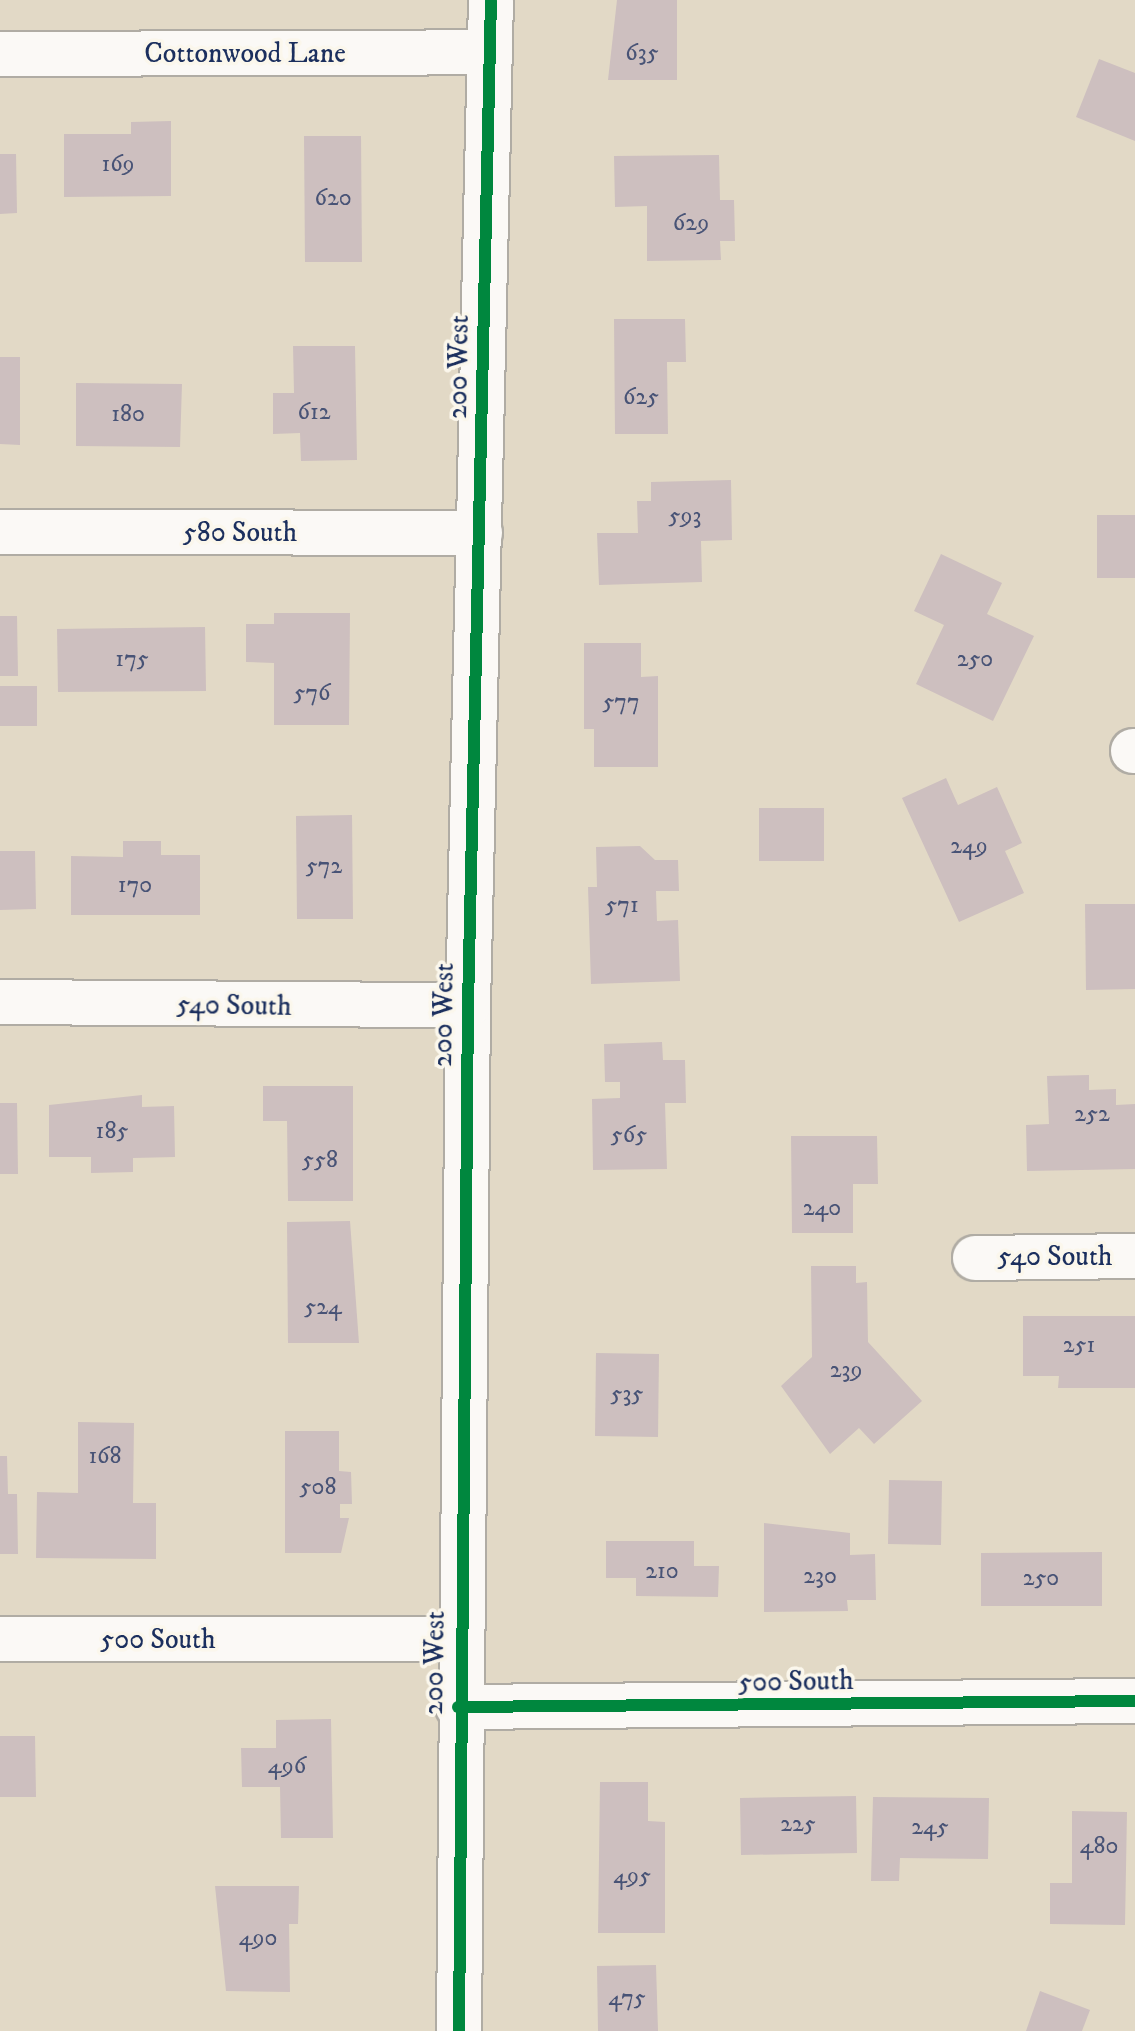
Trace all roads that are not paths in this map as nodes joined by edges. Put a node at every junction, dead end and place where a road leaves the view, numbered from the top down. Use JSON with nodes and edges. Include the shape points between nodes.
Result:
{"nodes":[{"id":1,"x":491,"y":0,"type":"edge"},
{"id":2,"x":490,"y":52,"type":"junction"},
{"id":3,"x":0,"y":54,"type":"edge"},
{"id":4,"x":0,"y":532,"type":"edge"},
{"id":5,"x":480,"y":533,"type":"junction"},
{"id":6,"x":0,"y":1002,"type":"edge"},
{"id":7,"x":468,"y":1005,"type":"junction"},
{"id":8,"x":1135,"y":1256,"type":"edge"},
{"id":9,"x":975,"y":1258,"type":"dead end"},
{"id":10,"x":0,"y":1639,"type":"edge"},
{"id":11,"x":460,"y":1639,"type":"junction"},
{"id":12,"x":1135,"y":1701,"type":"edge"},
{"id":13,"x":458,"y":1707,"type":"junction"},
{"id":14,"x":459,"y":2031,"type":"edge"}],
"edges":[{"from":1,"to":2,"type":"street","name":"200 West"},
{"from":2,"to":3,"type":"street","name":"Cottonwood Lane"},
{"from":2,"to":5,"type":"street","name":"200 West"},
{"from":4,"to":5,"type":"street","name":"580 South"},
{"from":5,"to":7,"type":"street","name":"200 West"},
{"from":6,"to":7,"type":"street","name":"540 South"},
{"from":7,"to":11,"type":"street","name":"200 West"},
{"from":8,"to":9,"type":"street","name":"540 South"},
{"from":10,"to":11,"type":"street","name":"500 South"},
{"from":11,"to":13,"type":"street","name":"200 West"},
{"from":12,"to":13,"type":"street","name":"500 South"},
{"from":13,"to":14,"type":"street","name":"200 West"}]}
